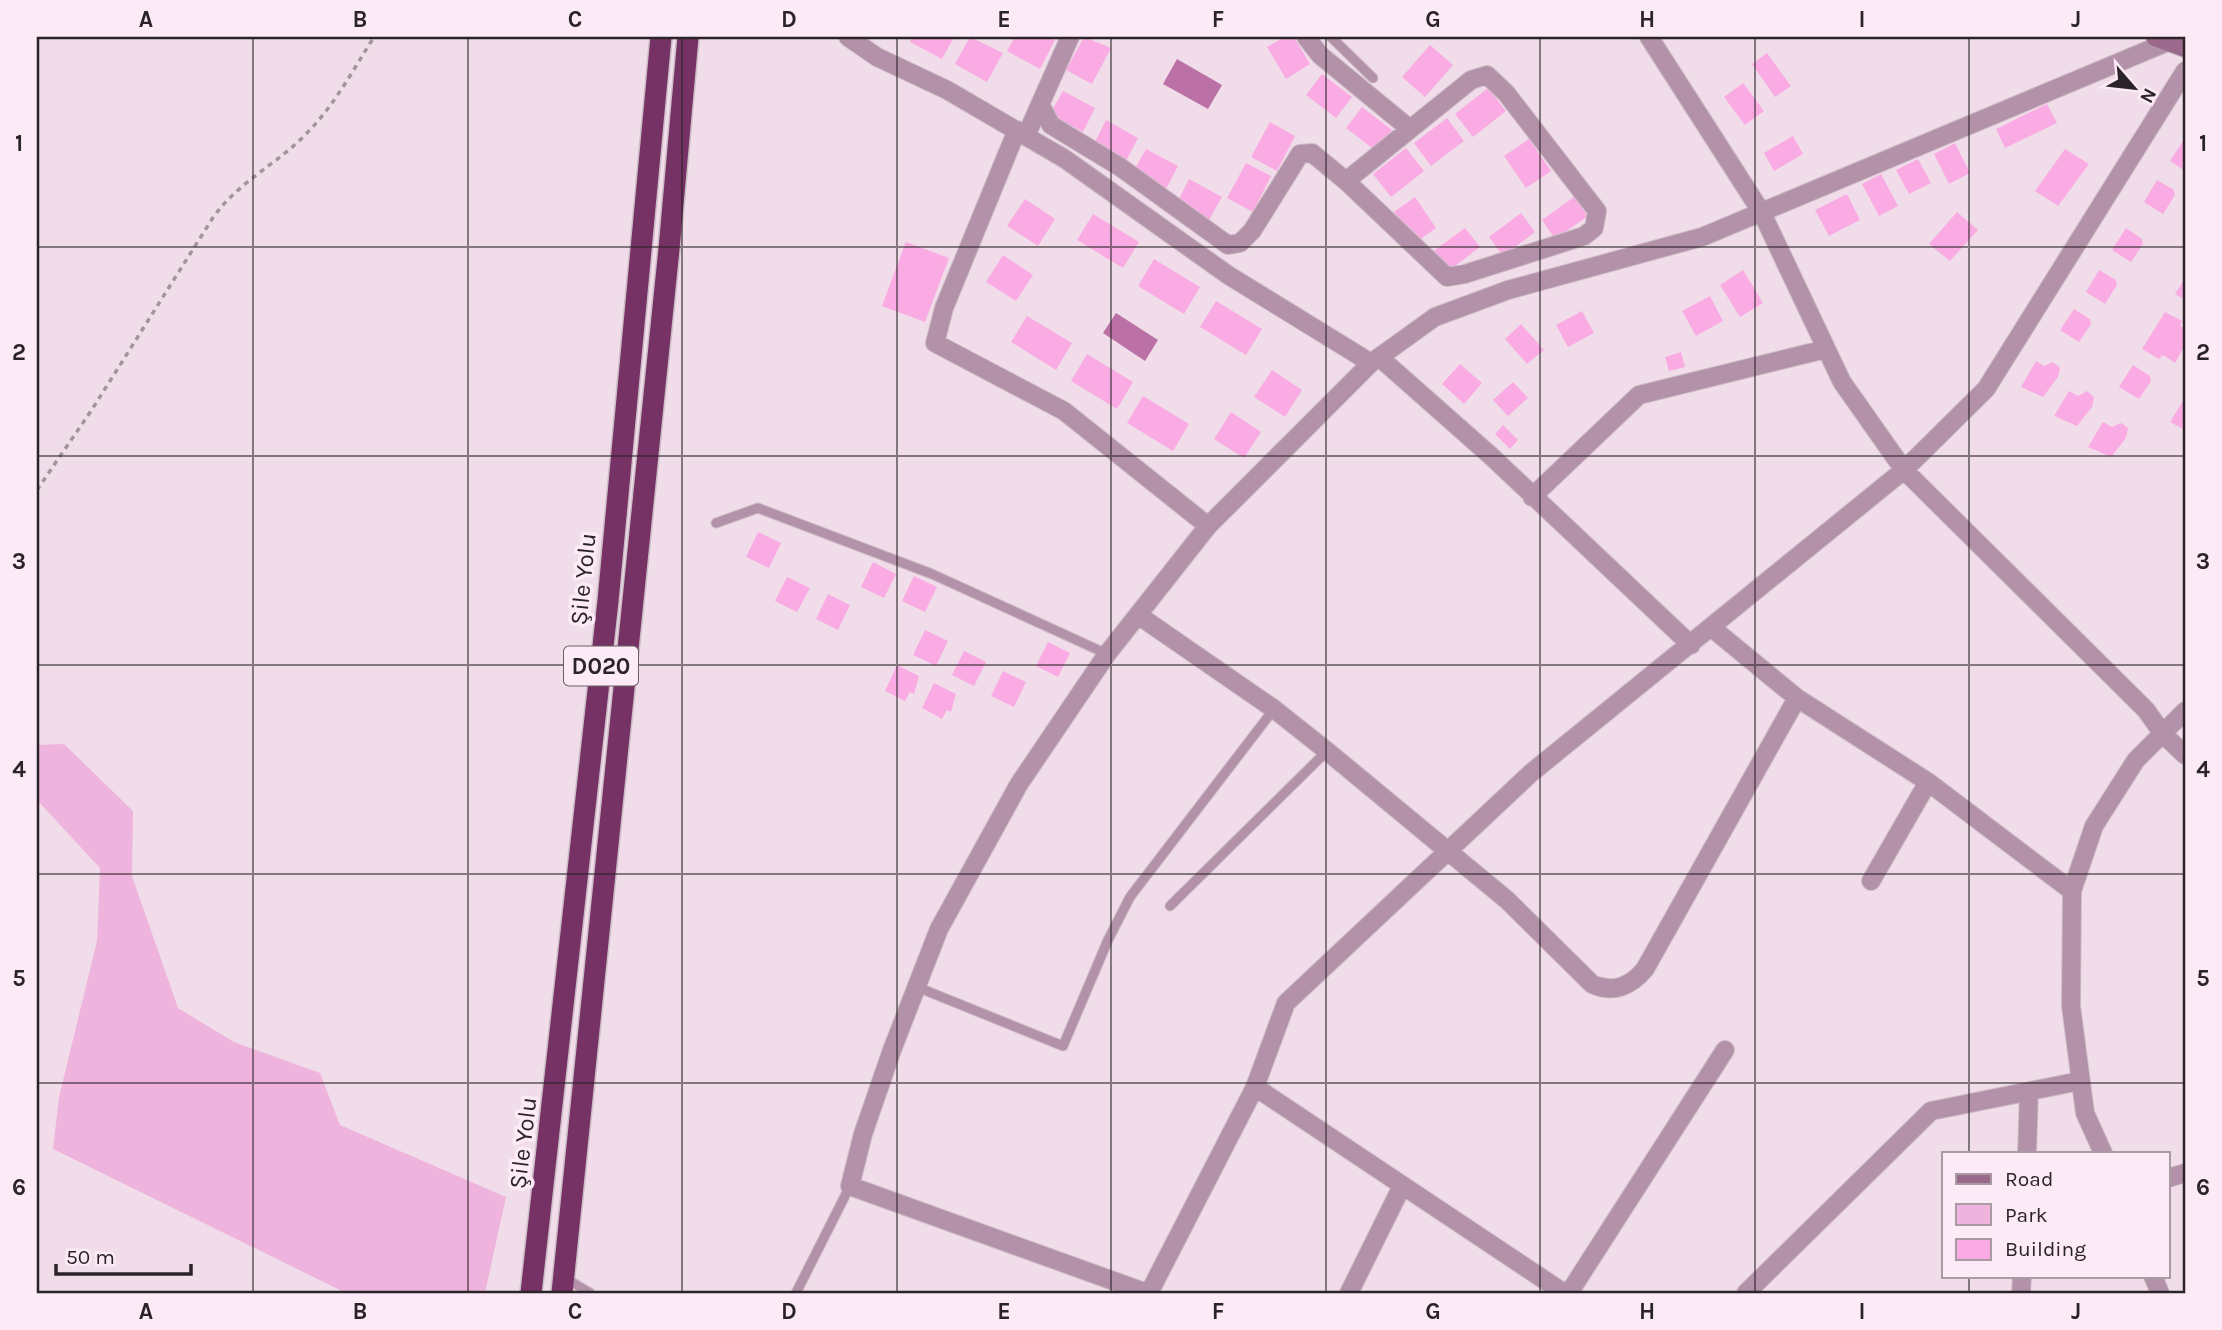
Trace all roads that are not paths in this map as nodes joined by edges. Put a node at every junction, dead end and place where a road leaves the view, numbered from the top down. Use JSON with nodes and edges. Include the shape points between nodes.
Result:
{"nodes":[{"id":1,"x":661,"y":37,"type":"edge"},
{"id":2,"x":688,"y":37,"type":"edge"},
{"id":3,"x":848,"y":37,"type":"edge"},
{"id":4,"x":1070,"y":37,"type":"edge"},
{"id":5,"x":1306,"y":37,"type":"edge"},
{"id":6,"x":1331,"y":37,"type":"edge"},
{"id":7,"x":1649,"y":37,"type":"edge"},
{"id":8,"x":2160,"y":40,"type":"edge"},
{"id":9,"x":2185,"y":48,"type":"edge"},
{"id":10,"x":2185,"y":71,"type":"edge"},
{"id":11,"x":1373,"y":78,"type":"dead end"},
{"id":12,"x":1040,"y":104,"type":"junction"},
{"id":13,"x":1410,"y":130,"type":"junction"},
{"id":14,"x":1021,"y":133,"type":"junction"},
{"id":15,"x":1346,"y":181,"type":"junction"},
{"id":16,"x":1762,"y":213,"type":"junction"},
{"id":17,"x":1826,"y":349,"type":"junction"},
{"id":18,"x":1375,"y":360,"type":"junction"},
{"id":19,"x":1904,"y":470,"type":"junction"},
{"id":20,"x":1532,"y":497,"type":"junction"},
{"id":21,"x":716,"y":523,"type":"dead end"},
{"id":22,"x":1208,"y":526,"type":"junction"},
{"id":23,"x":1138,"y":615,"type":"junction"},
{"id":24,"x":1712,"y":628,"type":"junction"},
{"id":25,"x":1691,"y":645,"type":"junction"},
{"id":26,"x":1107,"y":654,"type":"junction"},
{"id":27,"x":1797,"y":698,"type":"junction"},
{"id":28,"x":1274,"y":709,"type":"junction"},
{"id":29,"x":2185,"y":711,"type":"edge"},
{"id":30,"x":2163,"y":734,"type":"junction"},
{"id":31,"x":1327,"y":751,"type":"junction"},
{"id":32,"x":2185,"y":755,"type":"edge"},
{"id":33,"x":1928,"y":782,"type":"junction"},
{"id":34,"x":1448,"y":850,"type":"junction"},
{"id":35,"x":1871,"y":881,"type":"dead end"},
{"id":36,"x":2072,"y":891,"type":"junction"},
{"id":37,"x":1170,"y":906,"type":"dead end"},
{"id":38,"x":917,"y":987,"type":"junction"},
{"id":39,"x":1725,"y":1050,"type":"dead end"},
{"id":40,"x":2080,"y":1081,"type":"junction"},
{"id":41,"x":1255,"y":1087,"type":"junction"},
{"id":42,"x":2029,"y":1091,"type":"junction"},
{"id":43,"x":2026,"y":1152,"type":"edge"},
{"id":44,"x":2103,"y":1152,"type":"edge"},
{"id":45,"x":850,"y":1186,"type":"junction"},
{"id":46,"x":1402,"y":1186,"type":"junction"},
{"id":47,"x":563,"y":1285,"type":"edge"},
{"id":48,"x":531,"y":1293,"type":"edge"},
{"id":49,"x":590,"y":1293,"type":"edge"},
{"id":50,"x":796,"y":1293,"type":"edge"},
{"id":51,"x":1148,"y":1293,"type":"edge"},
{"id":52,"x":1349,"y":1293,"type":"edge"},
{"id":53,"x":1566,"y":1293,"type":"edge"},
{"id":54,"x":1745,"y":1293,"type":"edge"}],
"edges":[{"from":1,"to":48,"type":"highway","name":"Şile Yolu","number":"D020","via":[[608,601]]},
{"from":2,"to":47,"type":"highway","name":"Şile Yolu","number":"D020"},
{"from":3,"to":14,"type":"street"},
{"from":4,"to":12,"type":"street"},
{"from":5,"to":13,"type":"street","via":[[1320,55]]},
{"from":6,"to":11,"type":"lane"},
{"from":7,"to":16,"type":"street"},
{"from":8,"to":9,"type":"street"},
{"from":8,"to":16,"type":"street"},
{"from":10,"to":19,"type":"street","via":[[1986,389]]},
{"from":12,"to":14,"type":"street"},
{"from":12,"to":15,"type":"street","via":[[1051,125],[1120,167],[1228,245],[1240,243],[1252,230],[1300,155],[1312,153]]},
{"from":13,"to":15,"type":"street"},
{"from":13,"to":15,"type":"street","via":[[1471,80],[1487,75],[1597,211],[1594,228],[1561,245],[1447,277]]},
{"from":14,"to":18,"type":"street","via":[[1228,275]]},
{"from":14,"to":22,"type":"street","via":[[944,308],[935,343],[1064,411]]},
{"from":16,"to":17,"type":"street"},
{"from":16,"to":18,"type":"street","via":[[1702,237],[1508,290],[1435,317]]},
{"from":17,"to":19,"type":"street","via":[[1842,382]]},
{"from":17,"to":20,"type":"street","via":[[1639,395]]},
{"from":18,"to":20,"type":"street","via":[[1491,456]]},
{"from":18,"to":22,"type":"street"},
{"from":19,"to":24,"type":"street"},
{"from":19,"to":30,"type":"street","via":[[2146,709]]},
{"from":20,"to":25,"type":"street"},
{"from":21,"to":26,"type":"lane","via":[[758,508],[932,574]]},
{"from":22,"to":23,"type":"street"},
{"from":23,"to":26,"type":"street"},
{"from":23,"to":28,"type":"street"},
{"from":24,"to":25,"type":"street"},
{"from":24,"to":27,"type":"street"},
{"from":25,"to":34,"type":"street","via":[[1531,773]]},
{"from":26,"to":38,"type":"street","via":[[1019,784],[939,929]]},
{"from":27,"to":33,"type":"street"},
{"from":27,"to":34,"type":"street","via":[[1645,969],[1630,984],[1611,989],[1592,984],[1507,900]]},
{"from":28,"to":31,"type":"street"},
{"from":28,"to":38,"type":"lane","via":[[1130,897],[1063,1046]]},
{"from":29,"to":30,"type":"street"},
{"from":30,"to":32,"type":"street"},
{"from":30,"to":36,"type":"street","via":[[2136,761],[2094,826]]},
{"from":31,"to":34,"type":"street"},
{"from":31,"to":37,"type":"lane"},
{"from":33,"to":35,"type":"street"},
{"from":33,"to":36,"type":"street"},
{"from":34,"to":41,"type":"street","via":[[1286,1003]]},
{"from":36,"to":40,"type":"street","via":[[2071,1006]]},
{"from":38,"to":45,"type":"street","via":[[863,1134]]},
{"from":39,"to":53,"type":"street"},
{"from":40,"to":42,"type":"street"},
{"from":40,"to":44,"type":"street","via":[[2085,1113]]},
{"from":41,"to":46,"type":"street"},
{"from":41,"to":51,"type":"street"},
{"from":42,"to":43,"type":"street"},
{"from":42,"to":54,"type":"street","via":[[1931,1111]]},
{"from":45,"to":50,"type":"lane"},
{"from":45,"to":51,"type":"street"},
{"from":46,"to":52,"type":"street"},
{"from":46,"to":53,"type":"street"},
{"from":47,"to":49,"type":"lane"}]}
